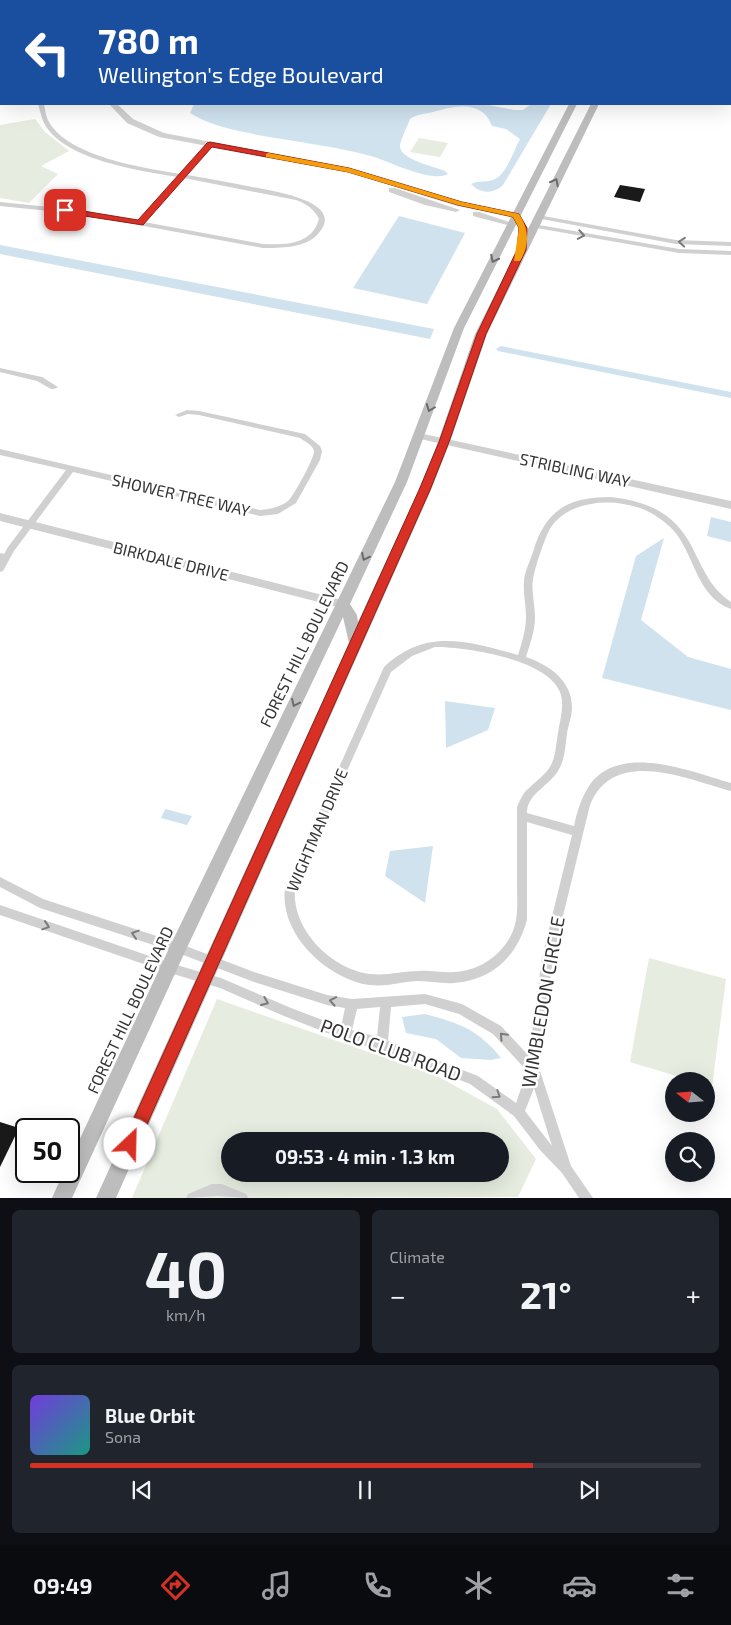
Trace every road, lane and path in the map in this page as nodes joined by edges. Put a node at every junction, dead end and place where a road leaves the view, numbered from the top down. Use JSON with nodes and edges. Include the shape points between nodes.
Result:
{"nodes":[{"id":1,"x":42,"y":105,"type":"edge"},
{"id":2,"x":114,"y":105,"type":"edge"},
{"id":3,"x":572,"y":105,"type":"edge"},
{"id":4,"x":594,"y":105,"type":"edge"},
{"id":5,"x":210,"y":144,"type":"junction"},
{"id":6,"x":183,"y":176,"type":"junction"},
{"id":7,"x":526,"y":196,"type":"junction"},
{"id":8,"x":0,"y":204,"type":"edge"},
{"id":9,"x":514,"y":220,"type":"junction"},
{"id":10,"x":536,"y":222,"type":"junction"},
{"id":11,"x":140,"y":223,"type":"junction"},
{"id":12,"x":731,"y":244,"type":"edge"},
{"id":13,"x":522,"y":250,"type":"junction"},
{"id":14,"x":731,"y":253,"type":"edge"},
{"id":15,"x":0,"y":370,"type":"edge"},
{"id":16,"x":54,"y":387,"type":"dead end"},
{"id":17,"x":179,"y":415,"type":"dead end"},
{"id":18,"x":419,"y":436,"type":"junction"},
{"id":19,"x":444,"y":442,"type":"junction"},
{"id":20,"x":0,"y":452,"type":"edge"},
{"id":21,"x":70,"y":469,"type":"junction"},
{"id":22,"x":731,"y":505,"type":"edge"},
{"id":23,"x":0,"y":517,"type":"edge"},
{"id":24,"x":29,"y":524,"type":"junction"},
{"id":25,"x":1,"y":563,"type":"edge"},
{"id":26,"x":342,"y":604,"type":"junction"},
{"id":27,"x":731,"y":606,"type":"edge"},
{"id":28,"x":356,"y":644,"type":"junction"},
{"id":29,"x":521,"y":659,"type":"junction"},
{"id":30,"x":731,"y":787,"type":"edge"},
{"id":31,"x":521,"y":816,"type":"junction"},
{"id":32,"x":578,"y":832,"type":"junction"},
{"id":33,"x":0,"y":882,"type":"edge"},
{"id":34,"x":0,"y":910,"type":"edge"},
{"id":35,"x":178,"y":948,"type":"junction"},
{"id":36,"x":198,"y":957,"type":"joint"},
{"id":37,"x":212,"y":962,"type":"junction"},
{"id":38,"x":170,"y":968,"type":"junction"},
{"id":39,"x":189,"y":973,"type":"joint"},
{"id":40,"x":205,"y":978,"type":"junction"},
{"id":41,"x":386,"y":1003,"type":"junction"},
{"id":42,"x":352,"y":1004,"type":"junction"},
{"id":43,"x":345,"y":1034,"type":"junction"},
{"id":44,"x":382,"y":1044,"type":"junction"},
{"id":45,"x":534,"y":1070,"type":"junction"},
{"id":46,"x":518,"y":1112,"type":"junction"},
{"id":47,"x":566,"y":1169,"type":"junction"},
{"id":48,"x":62,"y":1198,"type":"edge"},
{"id":49,"x":106,"y":1198,"type":"edge"},
{"id":50,"x":192,"y":1198,"type":"edge"},
{"id":51,"x":242,"y":1198,"type":"edge"},
{"id":52,"x":587,"y":1198,"type":"edge"}],
"edges":[{"from":1,"to":6,"type":"street","via":[[52,129],[76,147],[119,164]]},
{"from":2,"to":5,"type":"street","via":[[130,121],[150,131]]},
{"from":3,"to":7,"type":"main road","name":"FOREST HILL BOULEVARD"},
{"from":10,"to":4,"type":"main road","one_way":true},
{"from":5,"to":6,"type":"street"},
{"from":5,"to":9,"type":"street","via":[[325,166],[428,203]]},
{"from":6,"to":11,"type":"street"},
{"from":6,"to":11,"type":"street","via":[[296,198],[316,209],[322,223],[315,233],[301,242],[273,246]]},
{"from":7,"to":9,"type":"main road","name":"FOREST HILL BOULEVARD"},
{"from":7,"to":10,"type":"main road","via":[[528,214]]},
{"from":8,"to":11,"type":"street","via":[[65,210]]},
{"from":9,"to":13,"type":"main road","via":[[523,228]]},
{"from":9,"to":18,"type":"main road","name":"FOREST HILL BOULEVARD","one_way":true,"via":[[459,328]]},
{"from":12,"to":10,"type":"street","one_way":true,"via":[[676,242]]},
{"from":10,"to":13,"type":"main road"},
{"from":10,"to":14,"type":"street","one_way":true,"via":[[679,251]]},
{"from":13,"to":19,"type":"main road","via":[[481,334]]},
{"from":15,"to":16,"type":"street","via":[[39,378]]},
{"from":17,"to":21,"type":"street","name":"SHOWER TREE WAY","via":[[198,413],[302,436],[316,446],[318,456],[293,501],[268,513]]},
{"from":18,"to":19,"type":"street","name":"STRIBLING WAY"},
{"from":18,"to":26,"type":"main road","name":"FOREST HILL BOULEVARD","one_way":true,"via":[[401,482]]},
{"from":19,"to":22,"type":"street","name":"STRIBLING WAY"},
{"from":19,"to":28,"type":"main road"},
{"from":20,"to":21,"type":"street","name":"SHOWER TREE WAY"},
{"from":21,"to":24,"type":"street"},
{"from":23,"to":24,"type":"street","name":"BIRKDALE DRIVE"},
{"from":24,"to":25,"type":"street"},
{"from":24,"to":26,"type":"street","name":"BIRKDALE DRIVE"},
{"from":26,"to":28,"type":"main road","via":[[350,615]]},
{"from":26,"to":35,"type":"main road","name":"FOREST HILL BOULEVARD","one_way":true},
{"from":27,"to":29,"type":"street","via":[[707,586],[682,536],[667,520],[635,504],[611,500],[587,502],[560,512],[544,531],[529,577],[530,624]]},
{"from":28,"to":37,"type":"main road"},
{"from":29,"to":31,"type":"street","name":"WIGHTMAN DRIVE","via":[[539,665],[556,680],[567,705],[556,764],[547,778],[528,794]]},
{"from":29,"to":31,"type":"street","name":"WIGHTMAN DRIVE","via":[[469,646],[443,644],[411,651],[387,670],[290,888],[291,914],[318,955],[353,976],[385,980],[478,973],[507,952],[520,929]]},
{"from":30,"to":32,"type":"street","name":"WIMBLEDON CIRCLE","via":[[655,767],[621,769],[607,776],[591,791]]},
{"from":31,"to":32,"type":"street"},
{"from":32,"to":45,"type":"street","name":"WIMBLEDON CIRCLE","via":[[548,950]]},
{"from":35,"to":33,"type":"street","one_way":true,"via":[[40,903]]},
{"from":34,"to":38,"type":"street","one_way":true},
{"from":35,"to":36,"type":"street"},
{"from":35,"to":38,"type":"main road","name":"FOREST HILL BOULEVARD"},
{"from":36,"to":37,"type":"street","name":"POLO CLUB ROAD"},
{"from":37,"to":40,"type":"main road"},
{"from":42,"to":37,"type":"street","name":"POLO CLUB ROAD","one_way":true,"via":[[327,1000]]},
{"from":38,"to":39,"type":"street"},
{"from":38,"to":48,"type":"main road","name":"FOREST HILL BOULEVARD"},
{"from":39,"to":40,"type":"street","name":"POLO CLUB ROAD"},
{"from":40,"to":43,"type":"street","name":"POLO CLUB ROAD","one_way":true},
{"from":40,"to":49,"type":"main road"},
{"from":41,"to":42,"type":"street","name":"POLO CLUB ROAD"},
{"from":41,"to":44,"type":"street"},
{"from":45,"to":41,"type":"street","name":"POLO CLUB ROAD","one_way":true,"via":[[497,1030],[462,1010],[425,999]]},
{"from":42,"to":43,"type":"street"},
{"from":43,"to":44,"type":"street","name":"POLO CLUB ROAD"},
{"from":44,"to":46,"type":"street","name":"POLO CLUB ROAD","one_way":true,"via":[[474,1080]]},
{"from":45,"to":46,"type":"street","name":"WIMBLEDON CIRCLE","via":[[528,1094]]},
{"from":45,"to":47,"type":"street","name":"POLO CLUB ROAD"},
{"from":46,"to":47,"type":"street","name":"POLO CLUB ROAD"},
{"from":47,"to":52,"type":"street","name":"POLO CLUB ROAD"},
{"from":50,"to":51,"type":"street","via":[[206,1190],[223,1189]]}]}
